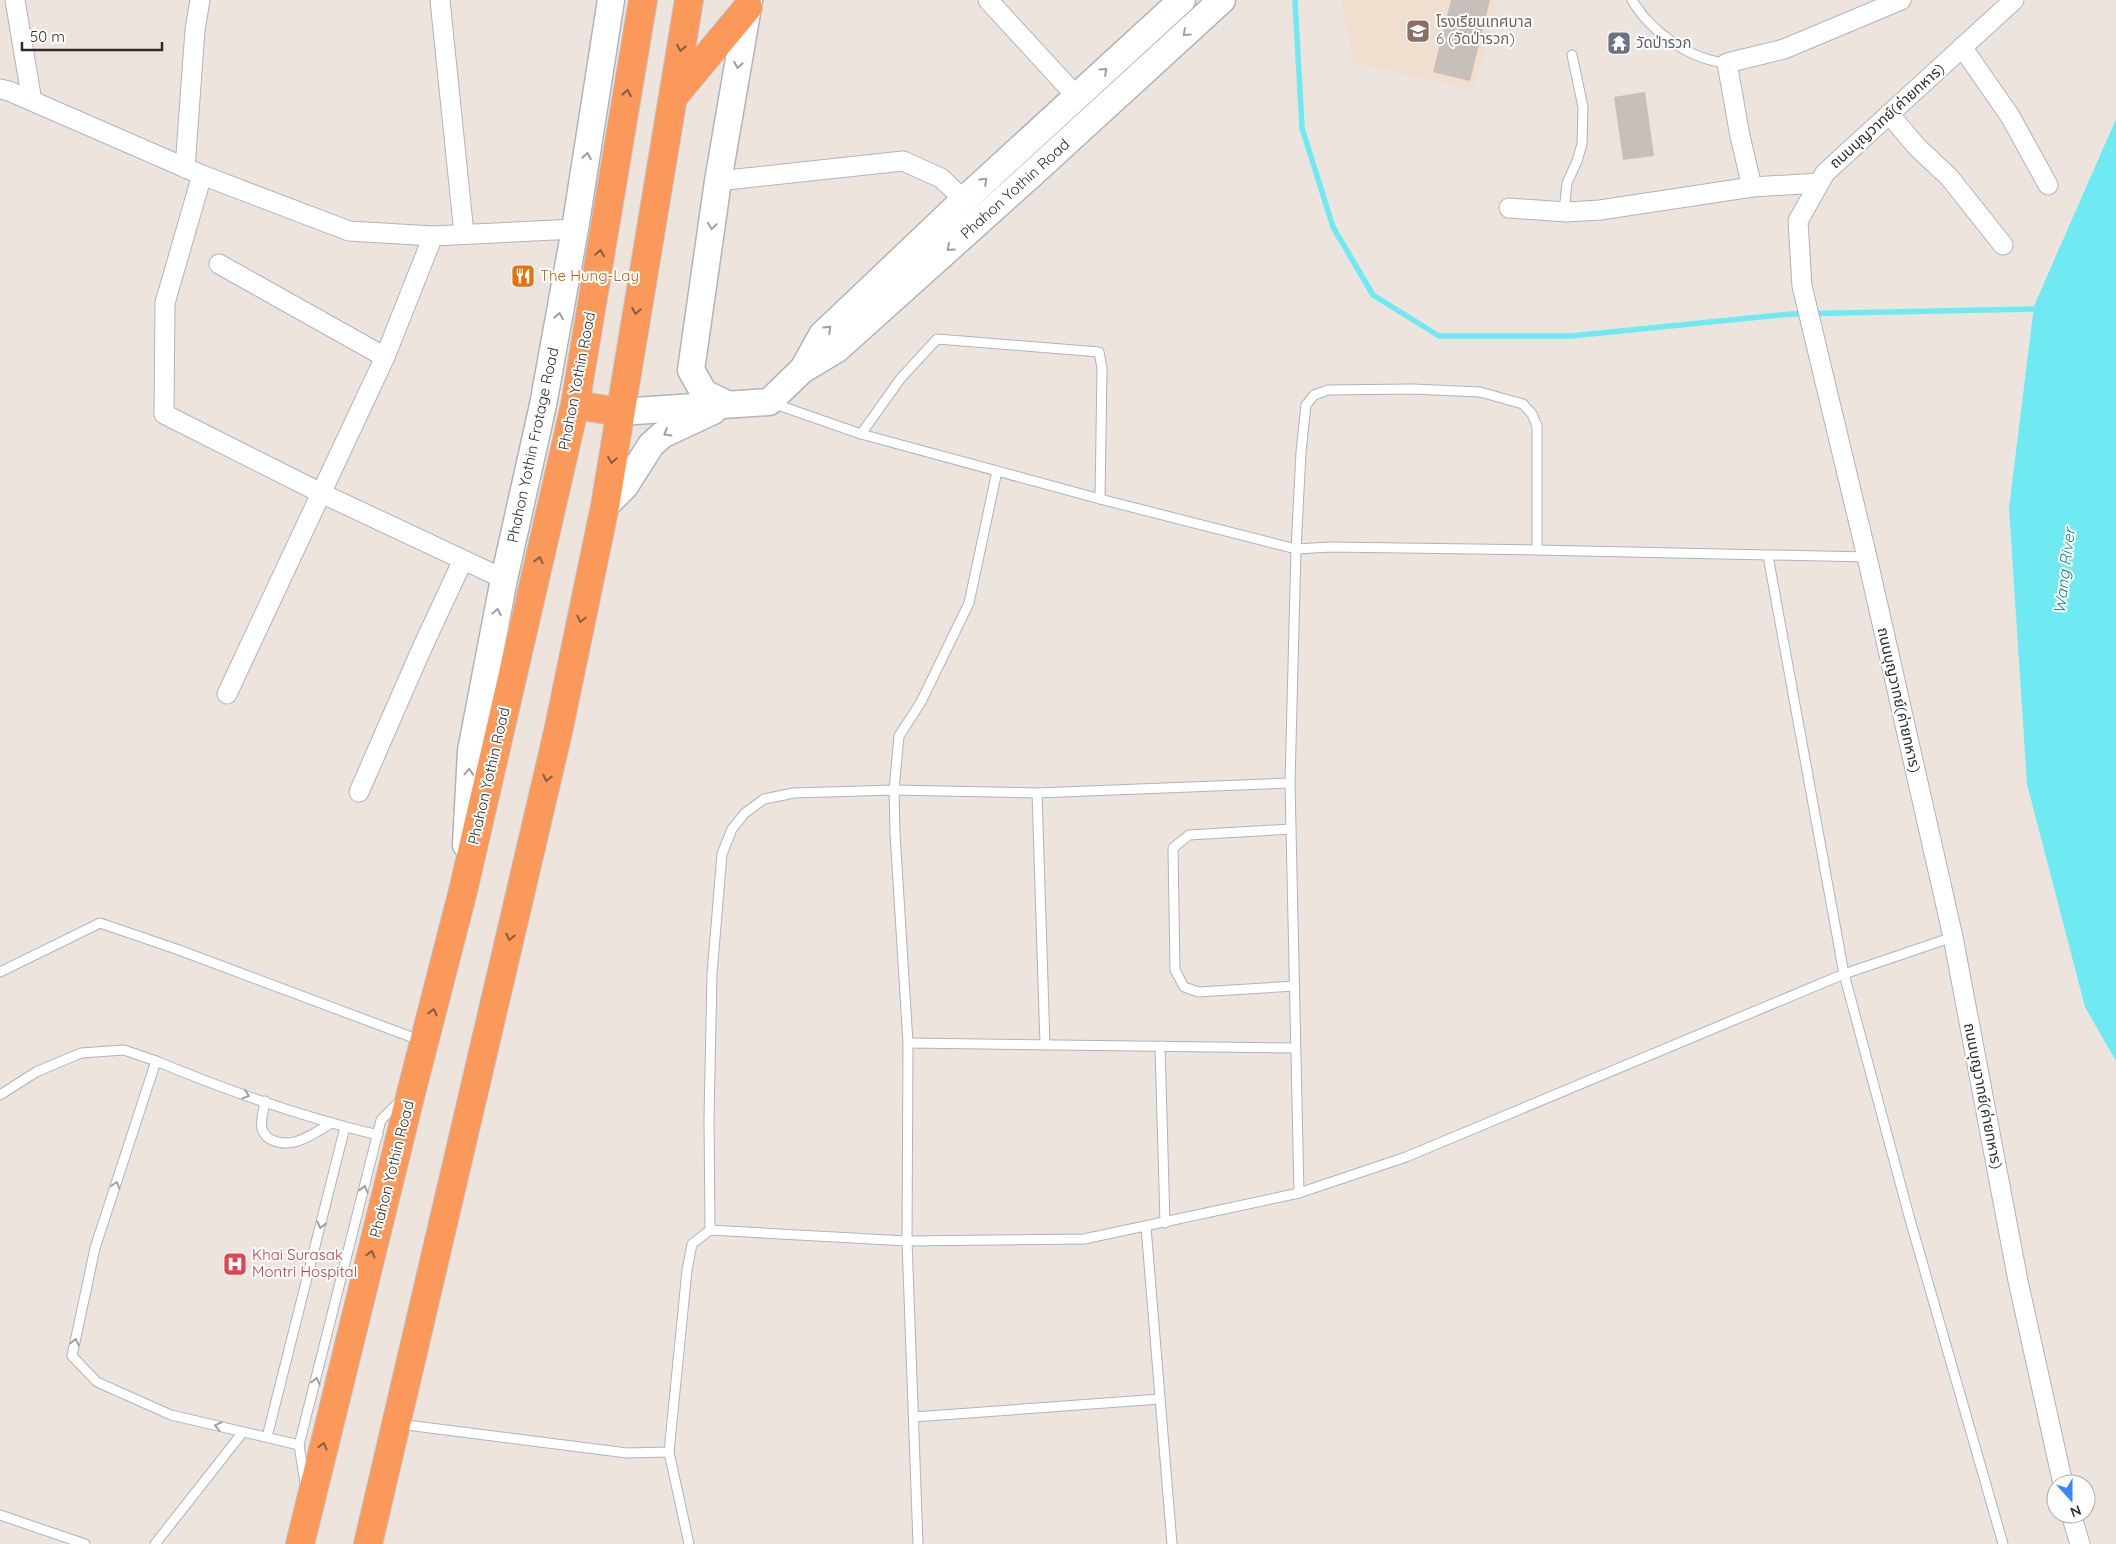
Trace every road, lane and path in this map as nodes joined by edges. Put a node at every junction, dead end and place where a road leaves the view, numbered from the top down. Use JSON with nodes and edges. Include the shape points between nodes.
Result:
{"nodes":[{"id":1,"x":15,"y":0,"type":"edge"},
{"id":2,"x":200,"y":0,"type":"edge"},
{"id":3,"x":440,"y":0,"type":"edge"},
{"id":4,"x":611,"y":0,"type":"edge"},
{"id":5,"x":643,"y":0,"type":"edge"},
{"id":6,"x":689,"y":0,"type":"edge"},
{"id":7,"x":988,"y":0,"type":"edge"},
{"id":8,"x":1182,"y":0,"type":"edge"},
{"id":9,"x":1222,"y":0,"type":"edge"},
{"id":10,"x":1632,"y":0,"type":"edge"},
{"id":11,"x":1901,"y":0,"type":"edge"},
{"id":12,"x":2014,"y":0,"type":"edge"},
{"id":13,"x":748,"y":3,"type":"edge"},
{"id":14,"x":1962,"y":47,"type":"junction"},
{"id":15,"x":1572,"y":55,"type":"dead end"},
{"id":16,"x":1727,"y":63,"type":"junction"},
{"id":17,"x":0,"y":89,"type":"edge"},
{"id":18,"x":1077,"y":96,"type":"junction"},
{"id":19,"x":672,"y":98,"type":"junction"},
{"id":20,"x":32,"y":101,"type":"junction"},
{"id":21,"x":1889,"y":114,"type":"junction"},
{"id":22,"x":194,"y":172,"type":"junction"},
{"id":23,"x":718,"y":181,"type":"junction"},
{"id":24,"x":1819,"y":182,"type":"junction"},
{"id":25,"x":2048,"y":185,"type":"dead end"},
{"id":26,"x":1752,"y":186,"type":"junction"},
{"id":27,"x":964,"y":200,"type":"junction"},
{"id":28,"x":1509,"y":208,"type":"dead end"},
{"id":29,"x":1564,"y":212,"type":"junction"},
{"id":30,"x":575,"y":229,"type":"junction"},
{"id":31,"x":464,"y":234,"type":"junction"},
{"id":32,"x":433,"y":236,"type":"junction"},
{"id":33,"x":2003,"y":245,"type":"dead end"},
{"id":34,"x":219,"y":264,"type":"dead end"},
{"id":35,"x":385,"y":357,"type":"junction"},
{"id":36,"x":802,"y":370,"type":"junction"},
{"id":37,"x":769,"y":402,"type":"junction"},
{"id":38,"x":727,"y":404,"type":"junction"},
{"id":39,"x":575,"y":405,"type":"junction"},
{"id":40,"x":620,"y":412,"type":"junction"},
{"id":41,"x":861,"y":434,"type":"junction"},
{"id":42,"x":996,"y":471,"type":"junction"},
{"id":43,"x":321,"y":493,"type":"junction"},
{"id":44,"x":1100,"y":499,"type":"junction"},
{"id":45,"x":605,"y":506,"type":"junction"},
{"id":46,"x":1296,"y":549,"type":"junction"},
{"id":47,"x":1537,"y":550,"type":"junction"},
{"id":48,"x":1768,"y":556,"type":"junction"},
{"id":49,"x":1867,"y":557,"type":"junction"},
{"id":50,"x":463,"y":560,"type":"junction"},
{"id":51,"x":504,"y":579,"type":"junction"},
{"id":52,"x":227,"y":694,"type":"dead end"},
{"id":53,"x":1290,"y":783,"type":"junction"},
{"id":54,"x":894,"y":790,"type":"junction"},
{"id":55,"x":359,"y":792,"type":"dead end"},
{"id":56,"x":1037,"y":793,"type":"junction"},
{"id":57,"x":1291,"y":830,"type":"junction"},
{"id":58,"x":463,"y":891,"type":"junction"},
{"id":59,"x":1954,"y":937,"type":"junction"},
{"id":60,"x":0,"y":972,"type":"edge"},
{"id":61,"x":1844,"y":974,"type":"junction"},
{"id":62,"x":1295,"y":986,"type":"junction"},
{"id":63,"x":425,"y":1042,"type":"junction"},
{"id":64,"x":908,"y":1043,"type":"junction"},
{"id":65,"x":1045,"y":1044,"type":"junction"},
{"id":66,"x":1160,"y":1046,"type":"junction"},
{"id":67,"x":1296,"y":1048,"type":"junction"},
{"id":68,"x":156,"y":1061,"type":"junction"},
{"id":69,"x":412,"y":1088,"type":"junction"},
{"id":70,"x":0,"y":1094,"type":"edge"},
{"id":71,"x":265,"y":1101,"type":"junction"},
{"id":72,"x":330,"y":1124,"type":"junction"},
{"id":73,"x":346,"y":1127,"type":"junction"},
{"id":74,"x":378,"y":1135,"type":"junction"},
{"id":75,"x":1299,"y":1192,"type":"junction"},
{"id":76,"x":1165,"y":1223,"type":"junction"},
{"id":77,"x":1146,"y":1227,"type":"junction"},
{"id":78,"x":710,"y":1230,"type":"junction"},
{"id":79,"x":907,"y":1241,"type":"junction"},
{"id":80,"x":1160,"y":1399,"type":"junction"},
{"id":81,"x":914,"y":1417,"type":"junction"},
{"id":82,"x":397,"y":1424,"type":"junction"},
{"id":83,"x":243,"y":1432,"type":"junction"},
{"id":84,"x":267,"y":1437,"type":"junction"},
{"id":85,"x":299,"y":1445,"type":"junction"},
{"id":86,"x":669,"y":1452,"type":"junction"},
{"id":87,"x":2061,"y":1474,"type":"edge"},
{"id":88,"x":308,"y":1506,"type":"junction"},
{"id":89,"x":0,"y":1515,"type":"edge"},
{"id":90,"x":2074,"y":1524,"type":"edge"},
{"id":91,"x":85,"y":1544,"type":"edge"},
{"id":92,"x":155,"y":1544,"type":"edge"},
{"id":93,"x":300,"y":1544,"type":"edge"},
{"id":94,"x":368,"y":1544,"type":"edge"},
{"id":95,"x":689,"y":1544,"type":"edge"},
{"id":96,"x":918,"y":1544,"type":"edge"},
{"id":97,"x":1172,"y":1544,"type":"edge"},
{"id":98,"x":2003,"y":1544,"type":"edge"},
{"id":99,"x":2080,"y":1544,"type":"edge"}],
"edges":[{"from":1,"to":20,"type":"street"},
{"from":2,"to":22,"type":"street","via":[[195,30]]},
{"from":3,"to":31,"type":"street"},
{"from":30,"to":4,"type":"main road","name":"Phahon Yothin Frotage Road","one_way":true},
{"from":39,"to":5,"type":"highway","name":"Phahon Yothin Road","one_way":true},
{"from":6,"to":19,"type":"highway","one_way":true},
{"from":7,"to":18,"type":"street"},
{"from":18,"to":8,"type":"main road","name":"Phahon Yothin Road","one_way":true},
{"from":9,"to":36,"type":"main road","name":"Phahon Yothin Road","one_way":true,"via":[[837,349]]},
{"from":10,"to":16,"type":"lane","via":[[1640,13],[1667,38],[1701,57]]},
{"from":11,"to":16,"type":"street","via":[[1784,49]]},
{"from":12,"to":14,"type":"street","name":"ถนนบุญวาทย์(ค่ายทหาร)"},
{"from":13,"to":19,"type":"highway"},
{"from":13,"to":23,"type":"main road","one_way":true},
{"from":14,"to":21,"type":"street","name":"ถนนบุญวาทย์(ค่ายทหาร)"},
{"from":14,"to":25,"type":"street","via":[[2010,116]]},
{"from":15,"to":29,"type":"lane","via":[[1584,107],[1583,134],[1580,153],[1566,191]]},
{"from":16,"to":26,"type":"street"},
{"from":17,"to":20,"type":"street"},
{"from":27,"to":18,"type":"main road","name":"Phahon Yothin Road","one_way":true},
{"from":19,"to":40,"type":"highway","one_way":true},
{"from":20,"to":22,"type":"street"},
{"from":21,"to":24,"type":"street","name":"ถนนบุญวาทย์(ค่ายทหาร)","via":[[1824,173]]},
{"from":21,"to":33,"type":"street","via":[[1949,177]]},
{"from":22,"to":32,"type":"street","via":[[349,231]]},
{"from":22,"to":43,"type":"street","via":[[165,303],[164,414]]},
{"from":23,"to":27,"type":"street","via":[[903,161],[941,178]]},
{"from":23,"to":38,"type":"main road","one_way":true,"via":[[691,370],[704,393]]},
{"from":24,"to":26,"type":"street"},
{"from":24,"to":49,"type":"street","name":"ถนนบุญวาทย์(ค่ายทหาร)","via":[[1798,220],[1802,286]]},
{"from":26,"to":29,"type":"street","via":[[1620,208]]},
{"from":36,"to":27,"type":"main road","name":"Phahon Yothin Road","one_way":true,"via":[[822,335]]},
{"from":28,"to":29,"type":"street"},
{"from":30,"to":31,"type":"street"},
{"from":51,"to":30,"type":"main road","name":"Phahon Yothin Frotage Road","one_way":true,"via":[[543,405]]},
{"from":31,"to":32,"type":"street"},
{"from":32,"to":35,"type":"street"},
{"from":34,"to":35,"type":"street"},
{"from":35,"to":43,"type":"street"},
{"from":36,"to":37,"type":"main road","name":"Phahon Yothin Road"},
{"from":37,"to":38,"type":"main road"},
{"from":37,"to":41,"type":"lane"},
{"from":38,"to":40,"type":"main road"},
{"from":38,"to":45,"type":"main road","one_way":true,"via":[[650,445],[625,486]]},
{"from":39,"to":40,"type":"highway"},
{"from":58,"to":39,"type":"highway","name":"Phahon Yothin Road","one_way":true},
{"from":40,"to":45,"type":"highway","one_way":true},
{"from":41,"to":42,"type":"lane"},
{"from":41,"to":44,"type":"lane","via":[[901,378],[937,339],[1099,352],[1102,368]]},
{"from":42,"to":44,"type":"lane"},
{"from":42,"to":54,"type":"lane","via":[[969,603],[921,702],[899,736]]},
{"from":43,"to":50,"type":"street"},
{"from":43,"to":52,"type":"street"},
{"from":44,"to":46,"type":"lane"},
{"from":45,"to":82,"type":"highway","one_way":true,"via":[[558,732]]},
{"from":46,"to":47,"type":"lane"},
{"from":46,"to":47,"type":"lane","via":[[1306,405],[1314,394],[1328,390],[1413,389],[1480,392],[1523,404],[1532,414],[1537,426]]},
{"from":46,"to":53,"type":"lane"},
{"from":47,"to":48,"type":"lane"},
{"from":48,"to":49,"type":"lane"},
{"from":48,"to":61,"type":"lane"},
{"from":49,"to":59,"type":"street","name":"ถนนบุญวาทย์(ค่ายทหาร)"},
{"from":50,"to":51,"type":"street"},
{"from":50,"to":55,"type":"street"},
{"from":58,"to":51,"type":"main road","name":"Phahon Yothin Frotage Road","one_way":true,"via":[[471,751]]},
{"from":53,"to":56,"type":"lane"},
{"from":53,"to":57,"type":"lane"},
{"from":54,"to":56,"type":"lane"},
{"from":54,"to":64,"type":"lane"},
{"from":54,"to":78,"type":"lane","via":[[794,792],[764,799],[745,813],[732,829],[722,854],[712,974]]},
{"from":56,"to":65,"type":"lane"},
{"from":57,"to":62,"type":"lane"},
{"from":57,"to":62,"type":"lane","via":[[1189,835],[1172,848],[1174,970],[1184,987],[1200,992]]},
{"from":63,"to":58,"type":"highway","name":"Phahon Yothin Road","one_way":true},
{"from":59,"to":61,"type":"lane"},
{"from":59,"to":87,"type":"street","name":"ถนนบุญวาทย์(ค่ายทหาร)","via":[[2018,1281]]},
{"from":60,"to":63,"type":"lane","via":[[100,922]]},
{"from":61,"to":75,"type":"lane","via":[[1406,1157]]},
{"from":61,"to":98,"type":"lane"},
{"from":62,"to":67,"type":"lane"},
{"from":63,"to":69,"type":"highway","name":"Phahon Yothin Road"},
{"from":64,"to":65,"type":"lane"},
{"from":64,"to":79,"type":"lane"},
{"from":65,"to":66,"type":"lane"},
{"from":66,"to":67,"type":"lane"},
{"from":66,"to":76,"type":"lane"},
{"from":67,"to":75,"type":"lane"},
{"from":68,"to":70,"type":"lane","via":[[124,1050],[81,1053],[36,1072]]},
{"from":68,"to":71,"type":"lane","one_way":true},
{"from":83,"to":68,"type":"lane","one_way":true,"via":[[171,1415],[97,1382],[72,1356],[95,1248]]},
{"from":69,"to":74,"type":"lane","via":[[381,1120]]},
{"from":88,"to":69,"type":"highway","name":"Phahon Yothin Road","one_way":true},
{"from":71,"to":72,"type":"lane"},
{"from":71,"to":72,"type":"lane","via":[[262,1130],[267,1138],[277,1142],[291,1144]]},
{"from":72,"to":73,"type":"lane"},
{"from":73,"to":74,"type":"lane"},
{"from":73,"to":84,"type":"lane","one_way":true},
{"from":85,"to":74,"type":"lane","one_way":true},
{"from":75,"to":76,"type":"lane"},
{"from":76,"to":77,"type":"lane"},
{"from":77,"to":79,"type":"lane","via":[[1084,1239]]},
{"from":77,"to":80,"type":"lane"},
{"from":78,"to":79,"type":"lane"},
{"from":78,"to":86,"type":"lane","via":[[692,1244],[690,1252]]},
{"from":79,"to":81,"type":"lane"},
{"from":80,"to":81,"type":"lane"},
{"from":80,"to":97,"type":"lane"},
{"from":81,"to":96,"type":"lane"},
{"from":82,"to":86,"type":"lane","via":[[627,1454]]},
{"from":82,"to":94,"type":"highway"},
{"from":83,"to":84,"type":"lane"},
{"from":83,"to":92,"type":"lane"},
{"from":84,"to":85,"type":"lane"},
{"from":85,"to":88,"type":"lane"},
{"from":86,"to":95,"type":"lane"},
{"from":88,"to":93,"type":"highway","name":"Phahon Yothin Road"},
{"from":89,"to":91,"type":"lane"},
{"from":90,"to":99,"type":"street"}]}
